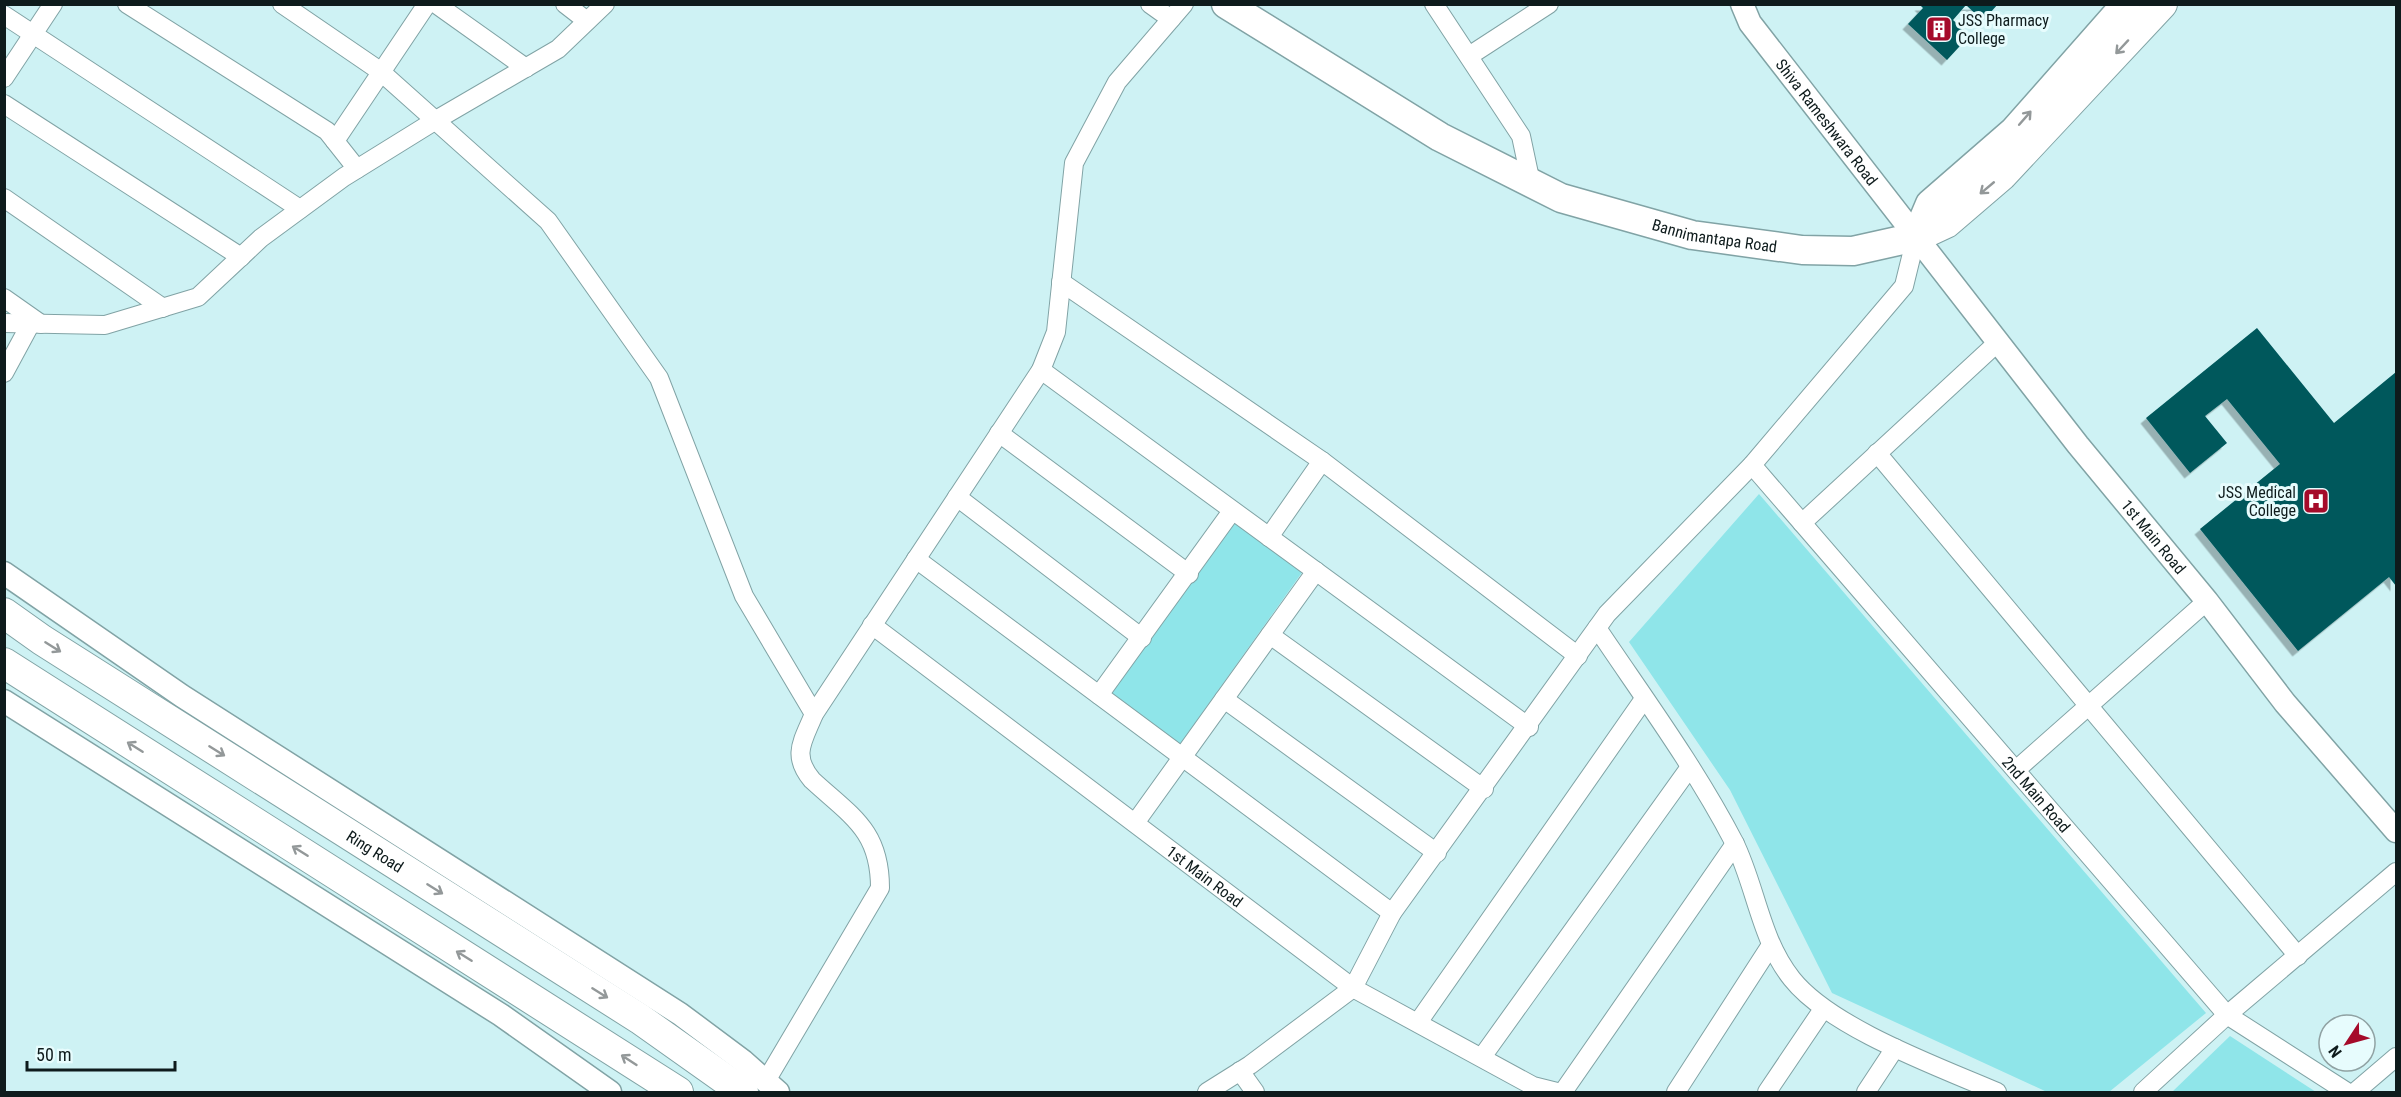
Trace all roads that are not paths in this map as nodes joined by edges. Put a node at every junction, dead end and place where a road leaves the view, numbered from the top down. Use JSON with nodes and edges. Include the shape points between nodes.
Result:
{"nodes":[{"id":1,"x":53,"y":4,"type":"edge"},
{"id":2,"x":127,"y":4,"type":"edge"},
{"id":3,"x":282,"y":4,"type":"edge"},
{"id":4,"x":427,"y":4,"type":"edge"},
{"id":5,"x":436,"y":4,"type":"edge"},
{"id":6,"x":565,"y":4,"type":"edge"},
{"id":7,"x":605,"y":4,"type":"edge"},
{"id":8,"x":1150,"y":4,"type":"edge"},
{"id":9,"x":1184,"y":4,"type":"edge"},
{"id":10,"x":1226,"y":4,"type":"edge"},
{"id":11,"x":1434,"y":4,"type":"edge"},
{"id":12,"x":1549,"y":4,"type":"edge"},
{"id":13,"x":1742,"y":4,"type":"edge"},
{"id":14,"x":2126,"y":4,"type":"edge"},
{"id":15,"x":2162,"y":4,"type":"edge"},
{"id":16,"x":4,"y":15,"type":"edge"},
{"id":17,"x":1171,"y":19,"type":"junction"},
{"id":18,"x":587,"y":21,"type":"junction"},
{"id":19,"x":33,"y":34,"type":"junction"},
{"id":20,"x":1469,"y":56,"type":"junction"},
{"id":21,"x":526,"y":68,"type":"junction"},
{"id":22,"x":380,"y":71,"type":"junction"},
{"id":23,"x":4,"y":78,"type":"edge"},
{"id":24,"x":4,"y":104,"type":"edge"},
{"id":25,"x":436,"y":120,"type":"junction"},
{"id":26,"x":335,"y":141,"type":"junction"},
{"id":27,"x":357,"y":169,"type":"junction"},
{"id":28,"x":1531,"y":183,"type":"junction"},
{"id":29,"x":4,"y":198,"type":"edge"},
{"id":30,"x":300,"y":209,"type":"junction"},
{"id":31,"x":1916,"y":237,"type":"junction"},
{"id":32,"x":241,"y":257,"type":"junction"},
{"id":33,"x":1061,"y":282,"type":"junction"},
{"id":34,"x":4,"y":298,"type":"edge"},
{"id":35,"x":163,"y":308,"type":"junction"},
{"id":36,"x":4,"y":323,"type":"edge"},
{"id":37,"x":36,"y":323,"type":"junction"},
{"id":38,"x":1997,"y":343,"type":"junction"},
{"id":39,"x":1041,"y":370,"type":"junction"},
{"id":40,"x":4,"y":373,"type":"edge"},
{"id":41,"x":999,"y":433,"type":"junction"},
{"id":42,"x":1877,"y":453,"type":"junction"},
{"id":43,"x":1322,"y":461,"type":"junction"},
{"id":44,"x":1752,"y":465,"type":"junction"},
{"id":45,"x":957,"y":496,"type":"junction"},
{"id":46,"x":1232,"y":511,"type":"junction"},
{"id":47,"x":1802,"y":524,"type":"junction"},
{"id":48,"x":1269,"y":537,"type":"junction"},
{"id":49,"x":916,"y":559,"type":"junction"},
{"id":50,"x":1316,"y":571,"type":"junction"},
{"id":51,"x":4,"y":573,"type":"edge"},
{"id":52,"x":1190,"y":574,"type":"junction"},
{"id":53,"x":2207,"y":602,"type":"junction"},
{"id":54,"x":4,"y":613,"type":"edge"},
{"id":55,"x":872,"y":625,"type":"junction"},
{"id":56,"x":1597,"y":628,"type":"junction"},
{"id":57,"x":1270,"y":635,"type":"junction"},
{"id":58,"x":1142,"y":638,"type":"junction"},
{"id":59,"x":1578,"y":656,"type":"junction"},
{"id":60,"x":4,"y":663,"type":"edge"},
{"id":61,"x":1099,"y":695,"type":"junction"},
{"id":62,"x":1224,"y":699,"type":"junction"},
{"id":63,"x":1644,"y":699,"type":"junction"},
{"id":64,"x":4,"y":701,"type":"edge"},
{"id":65,"x":2088,"y":706,"type":"junction"},
{"id":66,"x":814,"y":714,"type":"junction"},
{"id":67,"x":1529,"y":727,"type":"junction"},
{"id":68,"x":1183,"y":758,"type":"junction"},
{"id":69,"x":1690,"y":767,"type":"junction"},
{"id":70,"x":2016,"y":770,"type":"junction"},
{"id":71,"x":1484,"y":789,"type":"junction"},
{"id":72,"x":1135,"y":823,"type":"junction"},
{"id":73,"x":2397,"y":831,"type":"edge"},
{"id":74,"x":1735,"y":844,"type":"junction"},
{"id":75,"x":1437,"y":853,"type":"junction"},
{"id":76,"x":2397,"y":872,"type":"edge"},
{"id":77,"x":1392,"y":913,"type":"junction"},
{"id":78,"x":1771,"y":945,"type":"junction"},
{"id":79,"x":2298,"y":956,"type":"junction"},
{"id":80,"x":1353,"y":988,"type":"junction"},
{"id":81,"x":1823,"y":1009,"type":"junction"},
{"id":82,"x":2227,"y":1015,"type":"junction"},
{"id":83,"x":1419,"y":1021,"type":"junction"},
{"id":84,"x":1895,"y":1048,"type":"junction"},
{"id":85,"x":1482,"y":1057,"type":"junction"},
{"id":86,"x":2397,"y":1057,"type":"edge"},
{"id":87,"x":1240,"y":1071,"type":"junction"},
{"id":88,"x":1965,"y":1087,"type":"edge"},
{"id":89,"x":762,"y":1089,"type":"edge"},
{"id":90,"x":609,"y":1092,"type":"edge"},
{"id":91,"x":678,"y":1092,"type":"edge"},
{"id":92,"x":1207,"y":1092,"type":"edge"},
{"id":93,"x":1255,"y":1092,"type":"edge"},
{"id":94,"x":1557,"y":1092,"type":"edge"},
{"id":95,"x":1563,"y":1092,"type":"edge"},
{"id":96,"x":1676,"y":1092,"type":"edge"},
{"id":97,"x":1767,"y":1092,"type":"edge"},
{"id":98,"x":1866,"y":1092,"type":"edge"},
{"id":99,"x":1997,"y":1092,"type":"edge"},
{"id":100,"x":2143,"y":1092,"type":"edge"},
{"id":101,"x":2347,"y":1092,"type":"edge"},
{"id":102,"x":2355,"y":1092,"type":"edge"}],
"edges":[{"from":1,"to":19,"type":"street"},
{"from":2,"to":26,"type":"street","via":[[327,131]]},
{"from":3,"to":22,"type":"street"},
{"from":4,"to":22,"type":"street"},
{"from":5,"to":21,"type":"street"},
{"from":6,"to":18,"type":"street"},
{"from":7,"to":18,"type":"street"},
{"from":8,"to":17,"type":"street"},
{"from":9,"to":17,"type":"street"},
{"from":10,"to":28,"type":"main road","name":"Bannimantapa Road","via":[[1440,137]]},
{"from":11,"to":20,"type":"street"},
{"from":12,"to":20,"type":"street"},
{"from":13,"to":31,"type":"street","name":"Shiva Rameshwara Road","via":[[1750,23]]},
{"from":31,"to":14,"type":"main road","one_way":true,"via":[[1930,204],[2014,131]]},
{"from":15,"to":31,"type":"highway","name":"Bannimantapa Road","one_way":true,"via":[[2002,175],[1946,223]]},
{"from":16,"to":19,"type":"street"},
{"from":17,"to":33,"type":"street","via":[[1117,82],[1074,163]]},
{"from":18,"to":21,"type":"street","via":[[558,49]]},
{"from":19,"to":23,"type":"street"},
{"from":19,"to":30,"type":"street"},
{"from":20,"to":28,"type":"street","via":[[1521,136]]},
{"from":21,"to":25,"type":"street"},
{"from":22,"to":25,"type":"street"},
{"from":22,"to":26,"type":"street"},
{"from":24,"to":32,"type":"street"},
{"from":25,"to":27,"type":"street"},
{"from":25,"to":66,"type":"street","via":[[548,221],[659,378],[744,596]]},
{"from":26,"to":27,"type":"street"},
{"from":27,"to":30,"type":"street"},
{"from":28,"to":31,"type":"main road","name":"Bannimantapa Road","via":[[1561,198],[1692,236],[1802,250],[1853,251]]},
{"from":29,"to":35,"type":"street"},
{"from":30,"to":32,"type":"street"},
{"from":31,"to":38,"type":"street","name":"1st Main Road"},
{"from":31,"to":44,"type":"street","via":[[1904,286]]},
{"from":32,"to":35,"type":"street","via":[[198,297]]},
{"from":33,"to":39,"type":"street","via":[[1056,332]]},
{"from":33,"to":43,"type":"street"},
{"from":34,"to":37,"type":"street"},
{"from":35,"to":37,"type":"street","via":[[105,325]]},
{"from":36,"to":37,"type":"street"},
{"from":37,"to":40,"type":"street"},
{"from":38,"to":42,"type":"street"},
{"from":38,"to":53,"type":"street","name":"1st Main Road"},
{"from":39,"to":41,"type":"street"},
{"from":39,"to":46,"type":"street"},
{"from":41,"to":45,"type":"street"},
{"from":41,"to":52,"type":"street"},
{"from":42,"to":47,"type":"street"},
{"from":42,"to":65,"type":"street"},
{"from":43,"to":48,"type":"street"},
{"from":43,"to":59,"type":"street"},
{"from":44,"to":47,"type":"street","name":"2nd Main Road"},
{"from":44,"to":56,"type":"street"},
{"from":45,"to":49,"type":"street"},
{"from":45,"to":58,"type":"street"},
{"from":46,"to":48,"type":"street"},
{"from":46,"to":52,"type":"street"},
{"from":47,"to":70,"type":"street","name":"2nd Main Road"},
{"from":48,"to":50,"type":"street"},
{"from":49,"to":55,"type":"street"},
{"from":49,"to":61,"type":"street"},
{"from":50,"to":57,"type":"street"},
{"from":50,"to":67,"type":"street"},
{"from":51,"to":89,"type":"street","via":[[182,696],[680,1014]]},
{"from":52,"to":58,"type":"street"},
{"from":53,"to":65,"type":"street"},
{"from":53,"to":73,"type":"street","name":"1st Main Road","via":[[2285,703]]},
{"from":54,"to":89,"type":"highway","name":"Ring Road","one_way":true,"via":[[640,1019]]},
{"from":55,"to":66,"type":"street"},
{"from":55,"to":72,"type":"street","name":"1st Main Road"},
{"from":56,"to":59,"type":"street"},
{"from":56,"to":63,"type":"street"},
{"from":57,"to":62,"type":"street"},
{"from":57,"to":71,"type":"street"},
{"from":58,"to":61,"type":"street"},
{"from":59,"to":67,"type":"street"},
{"from":91,"to":60,"type":"highway","one_way":true},
{"from":61,"to":68,"type":"street"},
{"from":62,"to":68,"type":"street"},
{"from":62,"to":75,"type":"street"},
{"from":63,"to":69,"type":"street"},
{"from":63,"to":83,"type":"street"},
{"from":64,"to":90,"type":"street","via":[[501,1015]]},
{"from":65,"to":70,"type":"street"},
{"from":65,"to":79,"type":"street"},
{"from":66,"to":89,"type":"street","via":[[799,752],[801,762],[812,780],[868,832],[877,852],[880,888]]},
{"from":67,"to":71,"type":"street"},
{"from":68,"to":72,"type":"street"},
{"from":68,"to":77,"type":"street"},
{"from":69,"to":74,"type":"street"},
{"from":69,"to":85,"type":"street"},
{"from":70,"to":82,"type":"street","name":"2nd Main Road"},
{"from":71,"to":75,"type":"street"},
{"from":72,"to":80,"type":"street","name":"1st Main Road"},
{"from":74,"to":78,"type":"street"},
{"from":74,"to":95,"type":"street"},
{"from":75,"to":77,"type":"street"},
{"from":76,"to":79,"type":"street"},
{"from":77,"to":80,"type":"street"},
{"from":78,"to":81,"type":"street","via":[[1792,979]]},
{"from":78,"to":96,"type":"street"},
{"from":79,"to":82,"type":"street"},
{"from":80,"to":83,"type":"street","name":"1st Main Road"},
{"from":80,"to":87,"type":"street"},
{"from":81,"to":84,"type":"street"},
{"from":81,"to":97,"type":"street"},
{"from":82,"to":100,"type":"street"},
{"from":82,"to":101,"type":"street","name":"2nd Main Road"},
{"from":83,"to":85,"type":"street","name":"1st Main Road"},
{"from":84,"to":88,"type":"street"},
{"from":84,"to":98,"type":"street"},
{"from":85,"to":94,"type":"street","name":"1st Main Road","via":[[1533,1086]]},
{"from":86,"to":102,"type":"street"},
{"from":87,"to":92,"type":"street"},
{"from":87,"to":93,"type":"street"},
{"from":88,"to":99,"type":"street"}]}
